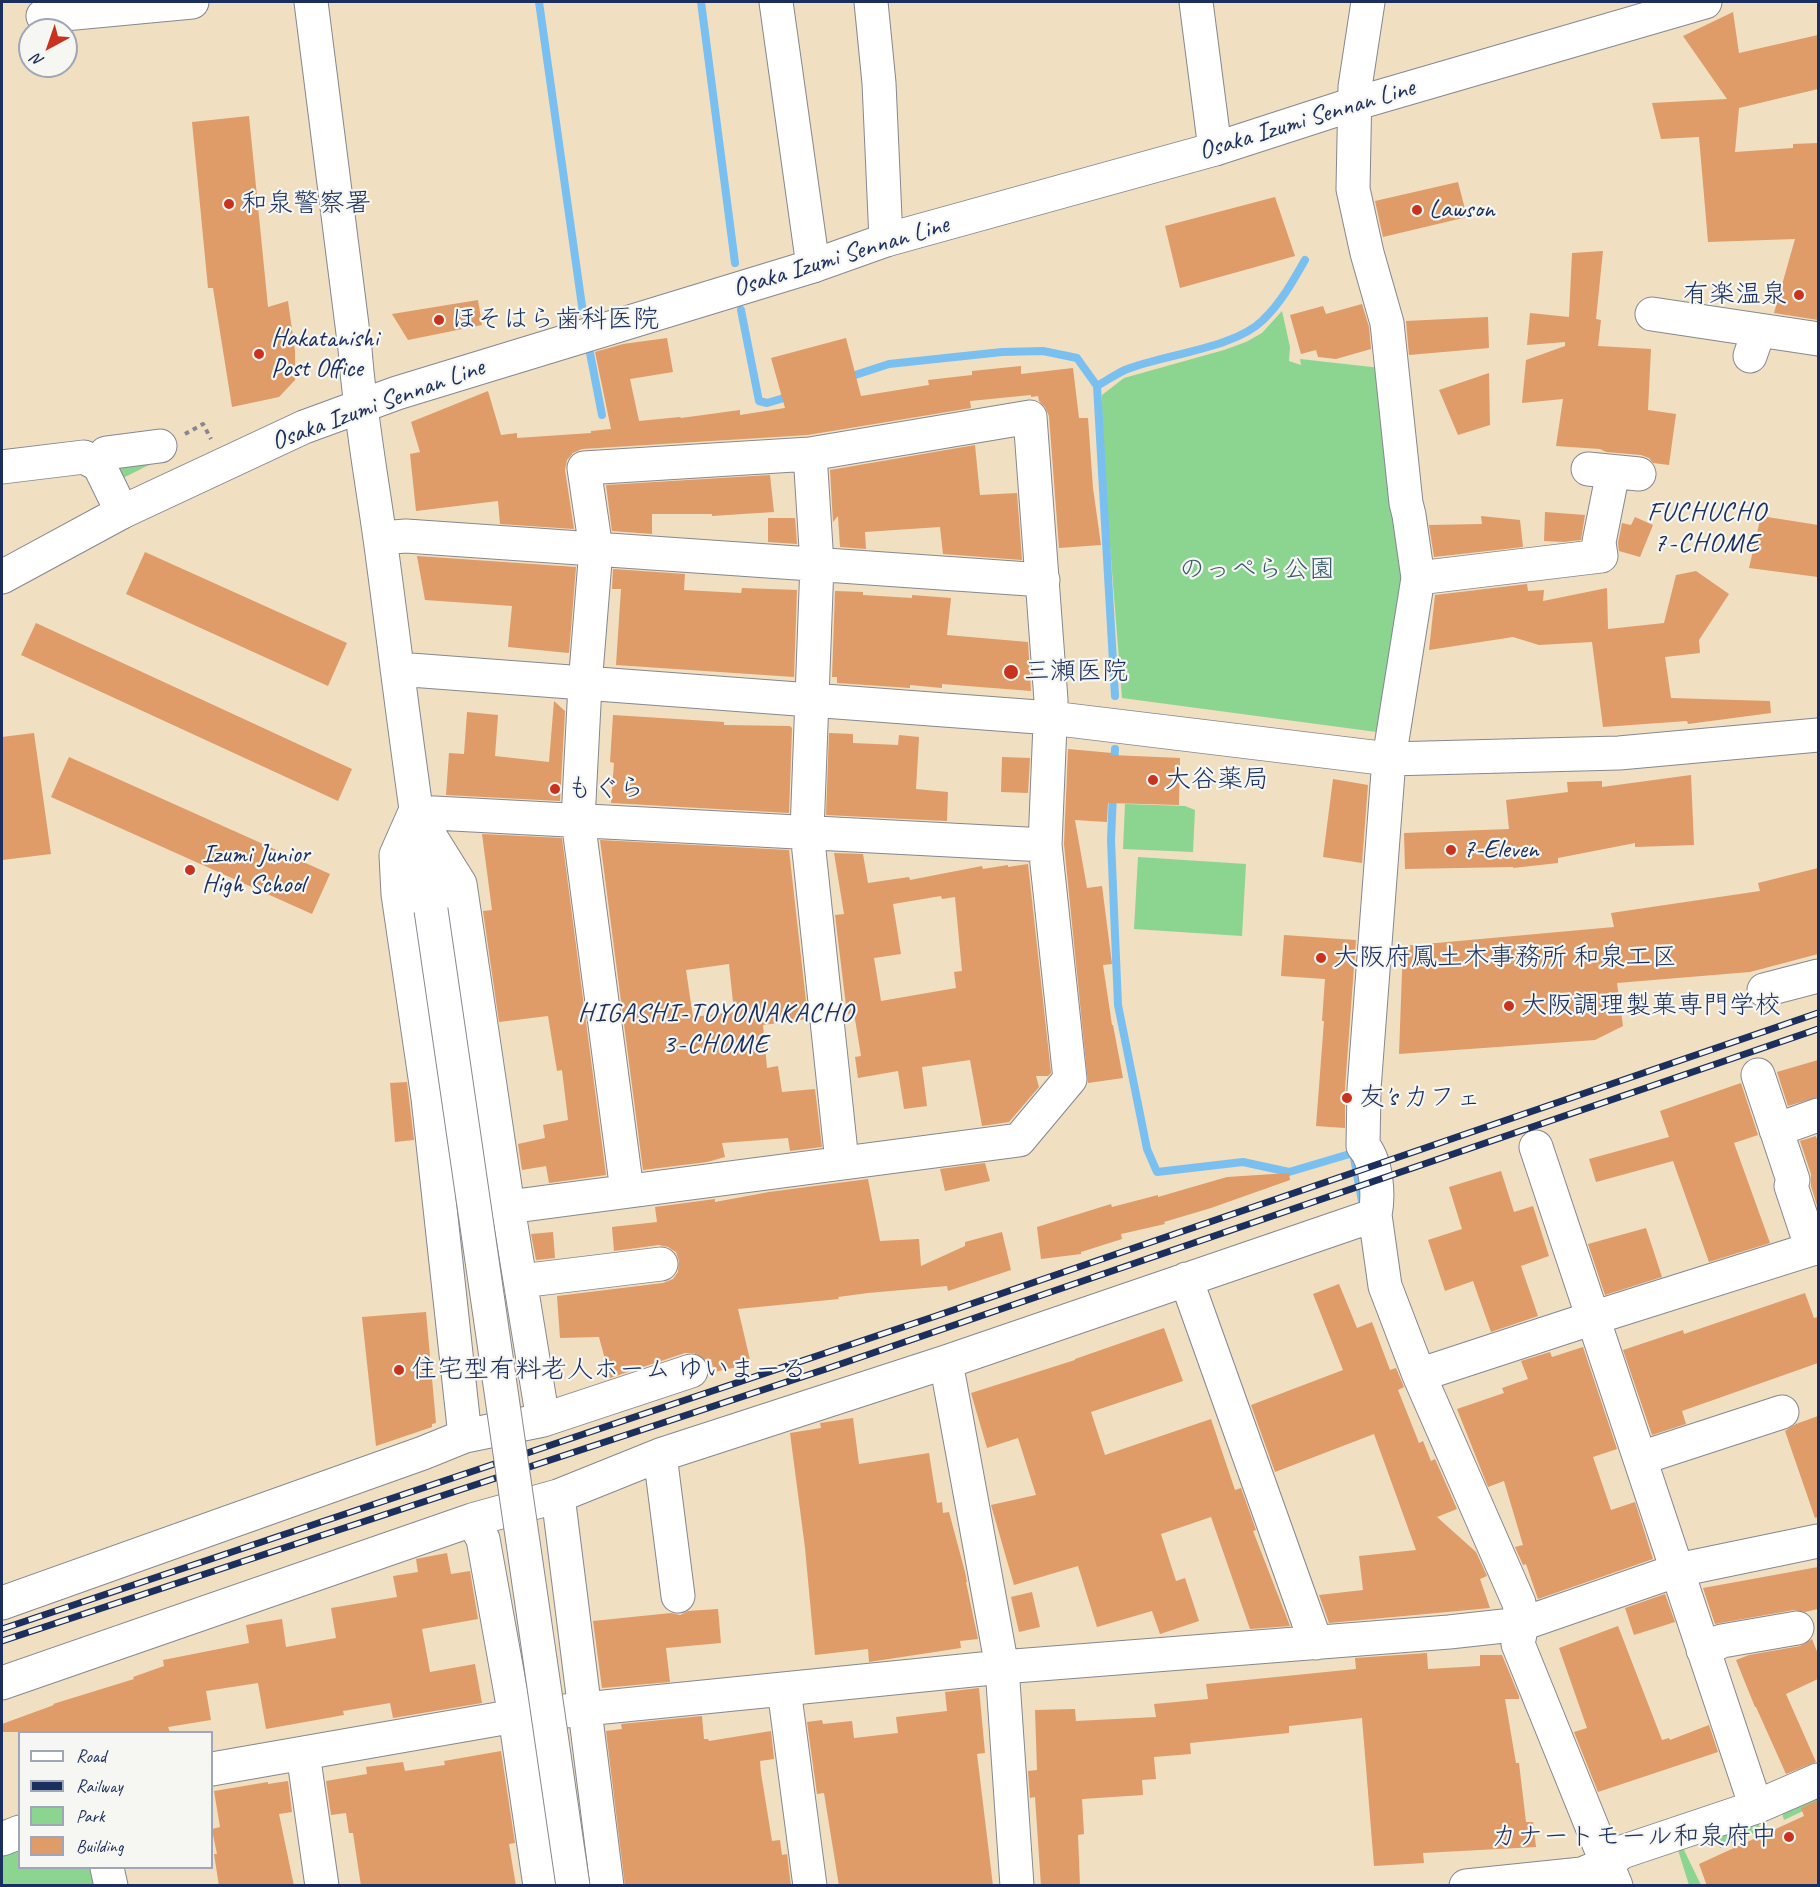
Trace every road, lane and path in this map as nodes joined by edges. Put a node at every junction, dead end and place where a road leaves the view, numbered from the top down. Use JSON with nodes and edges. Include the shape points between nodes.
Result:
{"nodes":[{"id":1,"x":192,"y":2,"type":"edge"},
{"id":2,"x":311,"y":2,"type":"edge"},
{"id":3,"x":776,"y":2,"type":"edge"},
{"id":4,"x":872,"y":2,"type":"edge"},
{"id":5,"x":1196,"y":2,"type":"edge"},
{"id":6,"x":1368,"y":2,"type":"edge"},
{"id":7,"x":1705,"y":2,"type":"edge"},
{"id":8,"x":129,"y":4,"type":"edge"},
{"id":9,"x":43,"y":16,"type":"dead end"},
{"id":10,"x":1354,"y":104,"type":"junction"},
{"id":11,"x":1215,"y":149,"type":"junction"},
{"id":12,"x":886,"y":240,"type":"junction"},
{"id":13,"x":813,"y":266,"type":"junction"},
{"id":14,"x":1653,"y":314,"type":"dead end"},
{"id":15,"x":1818,"y":339,"type":"edge"},
{"id":16,"x":359,"y":406,"type":"junction"},
{"id":17,"x":160,"y":446,"type":"dead end"},
{"id":18,"x":810,"y":454,"type":"junction"},
{"id":19,"x":99,"y":465,"type":"junction"},
{"id":20,"x":2,"y":467,"type":"edge"},
{"id":21,"x":1613,"y":472,"type":"dead end"},
{"id":22,"x":122,"y":512,"type":"junction"},
{"id":23,"x":380,"y":538,"type":"junction"},
{"id":24,"x":596,"y":549,"type":"junction"},
{"id":25,"x":817,"y":564,"type":"junction"},
{"id":26,"x":2,"y":577,"type":"edge"},
{"id":27,"x":1418,"y":578,"type":"junction"},
{"id":28,"x":1043,"y":580,"type":"junction"},
{"id":29,"x":397,"y":669,"type":"junction"},
{"id":30,"x":585,"y":685,"type":"junction"},
{"id":31,"x":811,"y":701,"type":"junction"},
{"id":32,"x":1051,"y":718,"type":"junction"},
{"id":33,"x":1818,"y":735,"type":"edge"},
{"id":34,"x":1389,"y":759,"type":"junction"},
{"id":35,"x":415,"y":812,"type":"junction"},
{"id":36,"x":578,"y":820,"type":"junction"},
{"id":37,"x":807,"y":832,"type":"junction"},
{"id":38,"x":1045,"y":845,"type":"junction"},
{"id":39,"x":1818,"y":976,"type":"edge"},
{"id":40,"x":1764,"y":990,"type":"dead end"},
{"id":41,"x":1758,"y":1075,"type":"dead end"},
{"id":42,"x":1818,"y":1115,"type":"edge"},
{"id":43,"x":1776,"y":1130,"type":"junction"},
{"id":44,"x":1536,"y":1147,"type":"dead end"},
{"id":45,"x":842,"y":1162,"type":"junction"},
{"id":46,"x":627,"y":1191,"type":"junction"},
{"id":47,"x":508,"y":1207,"type":"junction"},
{"id":48,"x":1375,"y":1215,"type":"junction"},
{"id":49,"x":1815,"y":1248,"type":"edge"},
{"id":50,"x":661,"y":1264,"type":"dead end"},
{"id":51,"x":1186,"y":1279,"type":"junction"},
{"id":52,"x":521,"y":1281,"type":"junction"},
{"id":53,"x":1593,"y":1318,"type":"junction"},
{"id":54,"x":946,"y":1362,"type":"junction"},
{"id":55,"x":672,"y":1369,"type":"dead end"},
{"id":56,"x":1419,"y":1375,"type":"junction"},
{"id":57,"x":1782,"y":1412,"type":"dead end"},
{"id":58,"x":543,"y":1420,"type":"junction"},
{"id":59,"x":465,"y":1436,"type":"junction"},
{"id":60,"x":660,"y":1455,"type":"junction"},
{"id":61,"x":1641,"y":1458,"type":"junction"},
{"id":62,"x":558,"y":1496,"type":"junction"},
{"id":63,"x":472,"y":1520,"type":"junction"},
{"id":64,"x":1818,"y":1541,"type":"edge"},
{"id":65,"x":1678,"y":1570,"type":"junction"},
{"id":66,"x":678,"y":1596,"type":"dead end"},
{"id":67,"x":2,"y":1603,"type":"edge"},
{"id":68,"x":1522,"y":1624,"type":"junction"},
{"id":69,"x":1797,"y":1628,"type":"dead end"},
{"id":70,"x":1316,"y":1643,"type":"junction"},
{"id":71,"x":1703,"y":1650,"type":"junction"},
{"id":72,"x":1002,"y":1667,"type":"junction"},
{"id":73,"x":2,"y":1683,"type":"edge"},
{"id":74,"x":784,"y":1689,"type":"junction"},
{"id":75,"x":585,"y":1709,"type":"junction"},
{"id":76,"x":515,"y":1716,"type":"junction"},
{"id":77,"x":303,"y":1753,"type":"junction"},
{"id":78,"x":213,"y":1769,"type":"edge"},
{"id":79,"x":1818,"y":1780,"type":"edge"},
{"id":80,"x":1756,"y":1808,"type":"junction"},
{"id":81,"x":18,"y":1833,"type":"edge"},
{"id":82,"x":2,"y":1839,"type":"edge"},
{"id":83,"x":107,"y":1869,"type":"edge"},
{"id":84,"x":1611,"y":1875,"type":"edge"},
{"id":85,"x":111,"y":1886,"type":"edge"},
{"id":86,"x":322,"y":1886,"type":"edge"},
{"id":87,"x":540,"y":1886,"type":"edge"},
{"id":88,"x":573,"y":1886,"type":"edge"},
{"id":89,"x":607,"y":1886,"type":"edge"},
{"id":90,"x":810,"y":1886,"type":"edge"},
{"id":91,"x":1017,"y":1886,"type":"edge"},
{"id":92,"x":1466,"y":1886,"type":"edge"}],
"edges":[{"from":1,"to":8,"type":"street"},
{"from":2,"to":16,"type":"street"},
{"from":3,"to":13,"type":"street"},
{"from":4,"to":12,"type":"street"},
{"from":5,"to":11,"type":"street"},
{"from":6,"to":10,"type":"street"},
{"from":7,"to":10,"type":"street","name":"Osaka Izumi Sennan Line"},
{"from":8,"to":9,"type":"street"},
{"from":10,"to":11,"type":"street","name":"Osaka Izumi Sennan Line"},
{"from":10,"to":27,"type":"street","via":[[1353,189],[1387,323]]},
{"from":11,"to":12,"type":"street","name":"Osaka Izumi Sennan Line"},
{"from":12,"to":13,"type":"street","name":"Osaka Izumi Sennan Line"},
{"from":13,"to":16,"type":"street","name":"Osaka Izumi Sennan Line"},
{"from":14,"to":15,"type":"street","via":[[1721,324],[1755,343]]},
{"from":16,"to":22,"type":"street","name":"Osaka Izumi Sennan Line","via":[[304,427]]},
{"from":16,"to":23,"type":"street"},
{"from":17,"to":19,"type":"street","via":[[106,453]]},
{"from":18,"to":24,"type":"street","via":[[584,468]]},
{"from":18,"to":25,"type":"street"},
{"from":18,"to":28,"type":"street","via":[[1030,417]]},
{"from":19,"to":20,"type":"street","via":[[84,457]]},
{"from":19,"to":22,"type":"street"},
{"from":21,"to":27,"type":"street","via":[[1599,542],[1601,556]]},
{"from":22,"to":26,"type":"street","name":"Osaka Izumi Sennan Line"},
{"from":23,"to":24,"type":"street","via":[[406,536]]},
{"from":23,"to":29,"type":"street"},
{"from":24,"to":25,"type":"street"},
{"from":24,"to":30,"type":"street"},
{"from":25,"to":28,"type":"street"},
{"from":25,"to":31,"type":"street"},
{"from":27,"to":34,"type":"street"},
{"from":28,"to":32,"type":"street"},
{"from":29,"to":30,"type":"street"},
{"from":29,"to":35,"type":"street"},
{"from":30,"to":31,"type":"street"},
{"from":30,"to":36,"type":"street"},
{"from":31,"to":32,"type":"street"},
{"from":31,"to":37,"type":"street"},
{"from":32,"to":34,"type":"street"},
{"from":32,"to":38,"type":"street"},
{"from":33,"to":34,"type":"street","via":[[1619,753]]},
{"from":34,"to":48,"type":"street","via":[[1364,1089],[1363,1146],[1369,1153],[1378,1197]]},
{"from":35,"to":36,"type":"street"},
{"from":35,"to":47,"type":"street","via":[[460,884]]},
{"from":35,"to":59,"type":"street","via":[[396,855],[398,894],[428,1098]]},
{"from":35,"to":88,"type":"street","bridge":true},
{"from":36,"to":37,"type":"street"},
{"from":36,"to":46,"type":"street"},
{"from":37,"to":38,"type":"street"},
{"from":37,"to":45,"type":"street"},
{"from":38,"to":45,"type":"street","via":[[1070,1079],[1019,1140]]},
{"from":39,"to":40,"type":"street"},
{"from":41,"to":43,"type":"street"},
{"from":42,"to":43,"type":"street"},
{"from":43,"to":49,"type":"street","via":[[1793,1179],[1791,1186]]},
{"from":44,"to":53,"type":"street"},
{"from":45,"to":46,"type":"street"},
{"from":46,"to":47,"type":"street"},
{"from":47,"to":52,"type":"street"},
{"from":48,"to":51,"type":"street"},
{"from":48,"to":56,"type":"street","via":[[1385,1286]]},
{"from":49,"to":53,"type":"street"},
{"from":50,"to":52,"type":"street"},
{"from":51,"to":54,"type":"street"},
{"from":51,"to":70,"type":"street"},
{"from":52,"to":58,"type":"street"},
{"from":53,"to":56,"type":"street"},
{"from":53,"to":61,"type":"street"},
{"from":54,"to":60,"type":"street"},
{"from":54,"to":72,"type":"street"},
{"from":55,"to":58,"type":"street"},
{"from":56,"to":68,"type":"street","via":[[1519,1603]]},
{"from":57,"to":61,"type":"street"},
{"from":58,"to":59,"type":"street"},
{"from":59,"to":67,"type":"street"},
{"from":60,"to":62,"type":"street"},
{"from":60,"to":66,"type":"street"},
{"from":61,"to":65,"type":"street"},
{"from":62,"to":63,"type":"street"},
{"from":62,"to":75,"type":"street"},
{"from":63,"to":73,"type":"street"},
{"from":63,"to":76,"type":"street","via":[[483,1539]]},
{"from":64,"to":65,"type":"street"},
{"from":65,"to":68,"type":"street"},
{"from":65,"to":71,"type":"street"},
{"from":68,"to":70,"type":"street"},
{"from":68,"to":84,"type":"street","via":[[1518,1644]]},
{"from":69,"to":71,"type":"street","via":[[1722,1641]]},
{"from":70,"to":72,"type":"street"},
{"from":71,"to":80,"type":"street"},
{"from":72,"to":74,"type":"street"},
{"from":72,"to":91,"type":"street"},
{"from":74,"to":75,"type":"street"},
{"from":74,"to":90,"type":"street"},
{"from":75,"to":76,"type":"street"},
{"from":75,"to":89,"type":"street"},
{"from":76,"to":77,"type":"street"},
{"from":76,"to":87,"type":"street"},
{"from":77,"to":78,"type":"street"},
{"from":77,"to":86,"type":"street"},
{"from":79,"to":80,"type":"street"},
{"from":80,"to":84,"type":"street","via":[[1622,1852]]},
{"from":81,"to":82,"type":"street"},
{"from":83,"to":85,"type":"street"},
{"from":84,"to":92,"type":"street","via":[[1582,1874]]}]}
